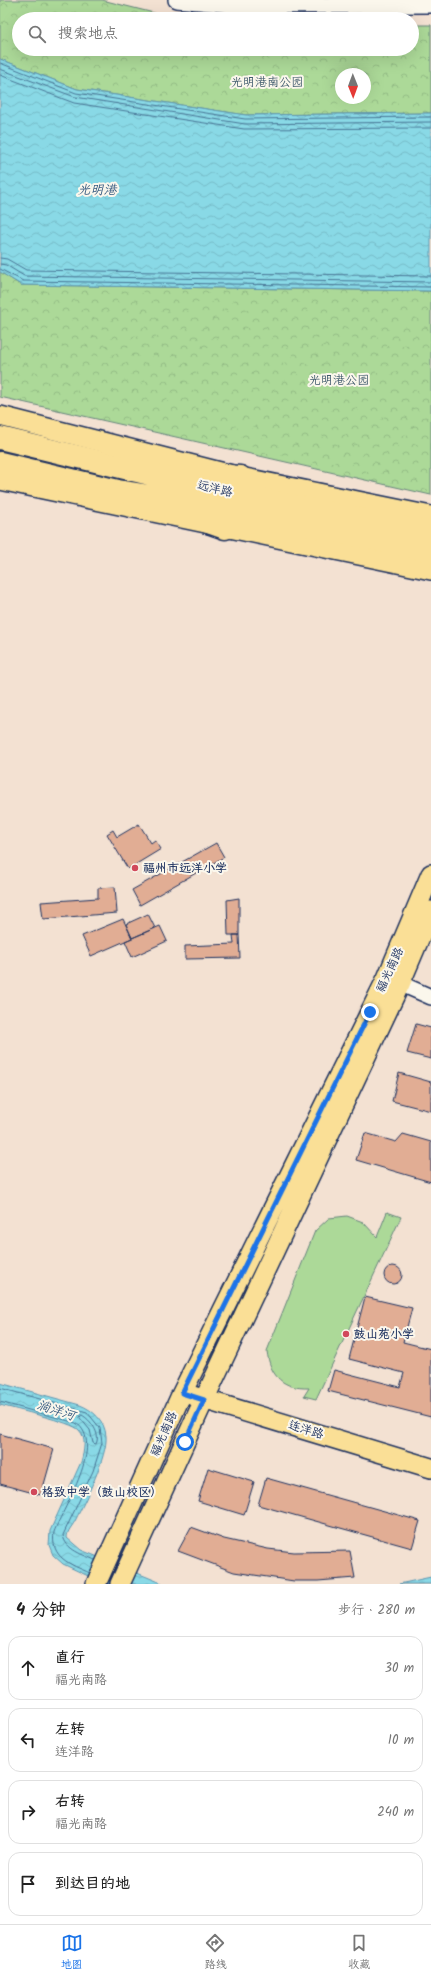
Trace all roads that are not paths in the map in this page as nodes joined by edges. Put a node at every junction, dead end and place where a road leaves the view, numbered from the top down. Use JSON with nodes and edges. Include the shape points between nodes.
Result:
{"nodes":[{"id":1,"x":176,"y":0,"type":"edge"},
{"id":2,"x":293,"y":3,"type":"edge"},
{"id":3,"x":431,"y":5,"type":"edge"},
{"id":4,"x":0,"y":416,"type":"edge"},
{"id":5,"x":0,"y":438,"type":"edge"},
{"id":6,"x":0,"y":463,"type":"edge"},
{"id":7,"x":122,"y":467,"type":"junction"},
{"id":8,"x":240,"y":477,"type":"junction"},
{"id":9,"x":0,"y":480,"type":"edge"},
{"id":10,"x":118,"y":491,"type":"junction"},
{"id":11,"x":431,"y":516,"type":"edge"},
{"id":12,"x":225,"y":528,"type":"junction"},
{"id":13,"x":431,"y":533,"type":"edge"},
{"id":14,"x":431,"y":551,"type":"edge"},
{"id":15,"x":431,"y":570,"type":"edge"},
{"id":16,"x":431,"y":874,"type":"edge"},
{"id":17,"x":431,"y":911,"type":"edge"},
{"id":18,"x":393,"y":981,"type":"junction"},
{"id":19,"x":431,"y":997,"type":"edge"},
{"id":20,"x":182,"y":1393,"type":"junction"},
{"id":21,"x":204,"y":1400,"type":"junction"},
{"id":22,"x":431,"y":1468,"type":"edge"},
{"id":23,"x":124,"y":1576,"type":"edge"},
{"id":24,"x":96,"y":1583,"type":"edge"}],
"edges":[{"from":1,"to":2,"type":"street","via":[[223,5]]},
{"from":2,"to":3,"type":"street"},
{"from":4,"to":8,"type":"main road"},
{"from":5,"to":7,"type":"highway","name":"远洋路"},
{"from":6,"to":10,"type":"highway","name":"远洋路"},
{"from":7,"to":8,"type":"highway"},
{"from":7,"to":13,"type":"highway","name":"远洋路","via":[[221,491]]},
{"from":8,"to":11,"type":"main road"},
{"from":9,"to":12,"type":"main road"},
{"from":10,"to":12,"type":"highway"},
{"from":10,"to":14,"type":"highway","name":"远洋路","via":[[217,507]]},
{"from":12,"to":15,"type":"main road"},
{"from":16,"to":18,"type":"main road","name":"福光南路"},
{"from":17,"to":18,"type":"main road","name":"福光南路"},
{"from":18,"to":19,"type":"street"},
{"from":18,"to":20,"type":"main road","name":"福光南路"},
{"from":18,"to":21,"type":"main road","name":"福光南路"},
{"from":20,"to":21,"type":"main road","name":"连洋路"},
{"from":20,"to":24,"type":"main road","name":"福光南路"},
{"from":21,"to":22,"type":"main road","name":"连洋路"},
{"from":21,"to":23,"type":"main road","name":"福光南路"}]}
